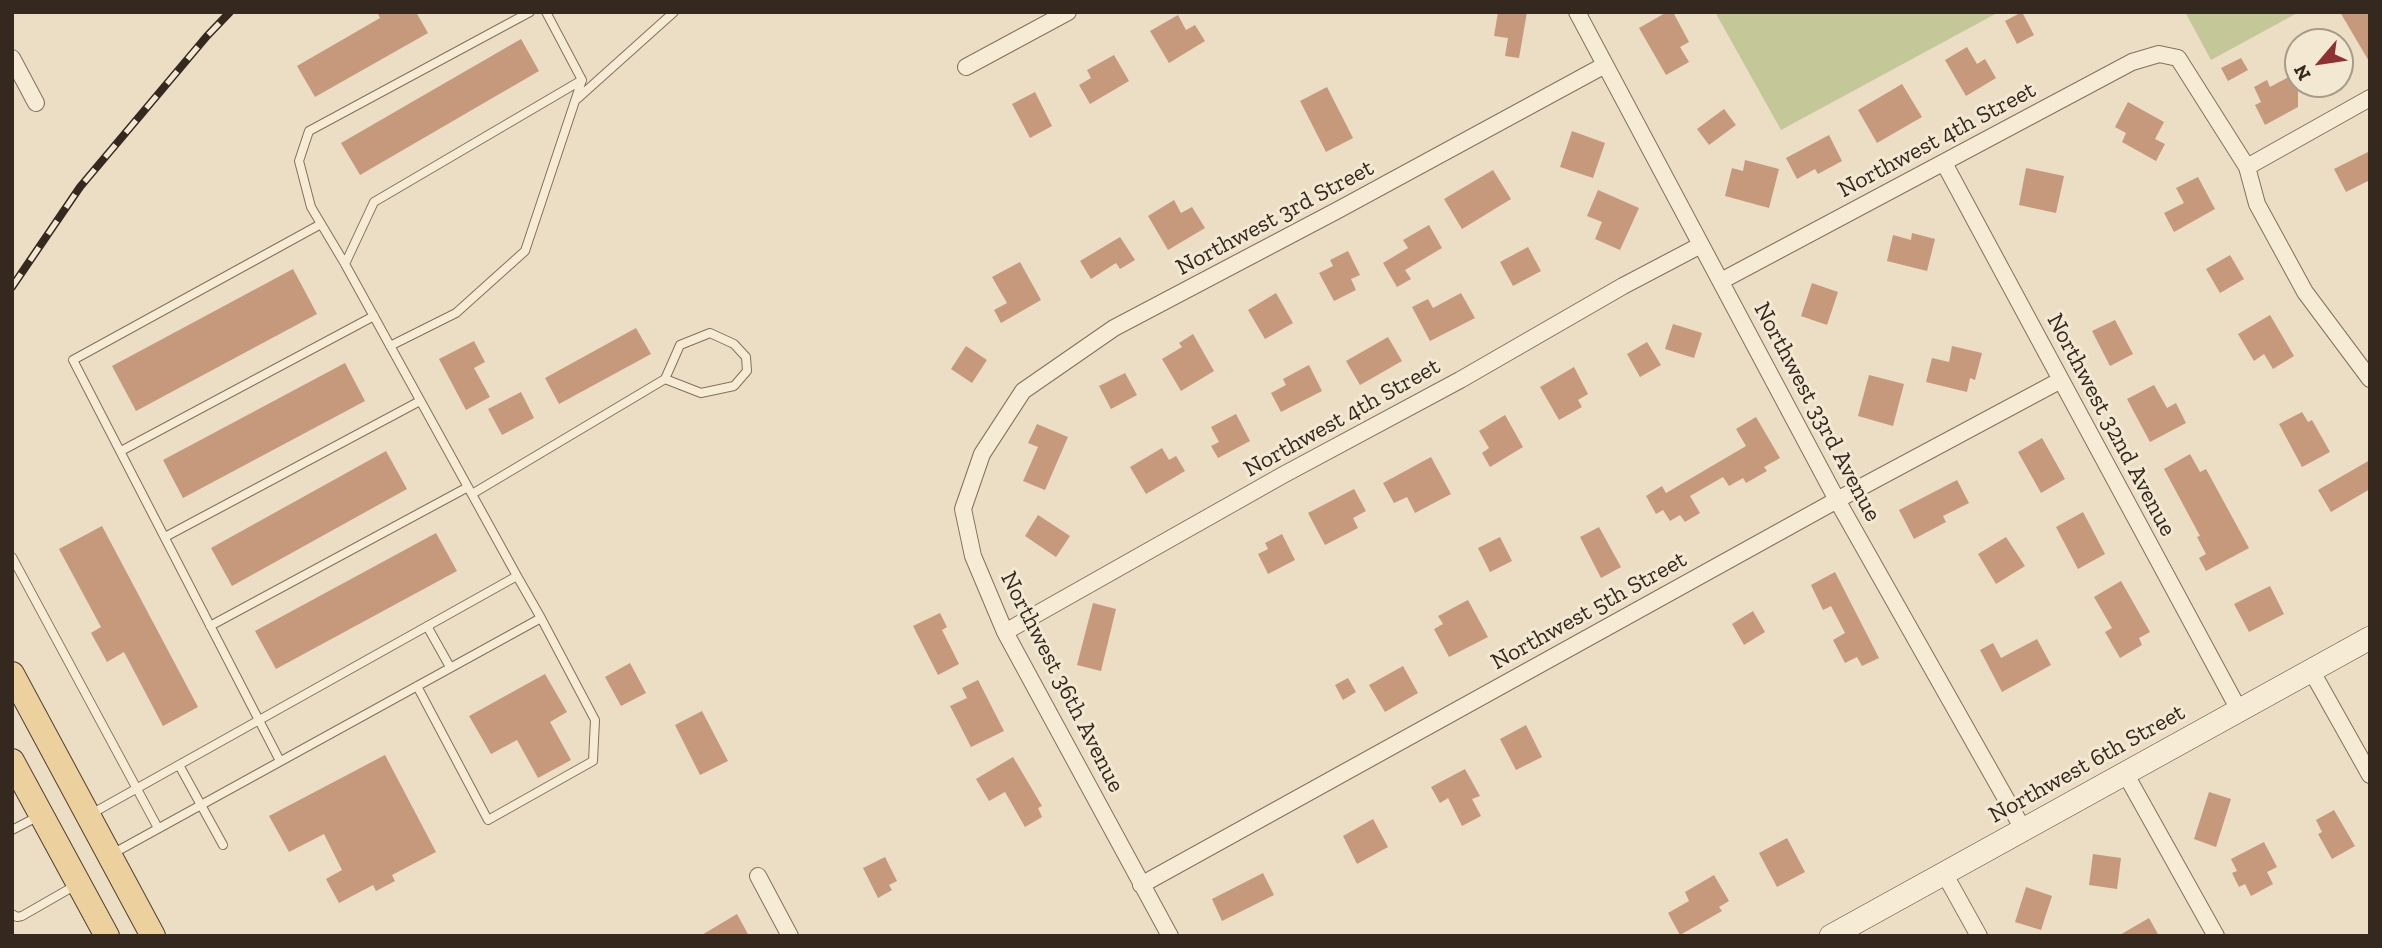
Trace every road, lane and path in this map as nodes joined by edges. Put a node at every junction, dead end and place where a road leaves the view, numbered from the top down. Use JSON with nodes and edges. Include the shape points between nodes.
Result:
{"nodes":[{"id":1,"x":530,"y":12,"type":"edge"},
{"id":2,"x":546,"y":12,"type":"edge"},
{"id":3,"x":674,"y":12,"type":"edge"},
{"id":4,"x":1068,"y":12,"type":"edge"},
{"id":5,"x":1577,"y":12,"type":"edge"},
{"id":6,"x":12,"y":58,"type":"edge"},
{"id":7,"x":1605,"y":65,"type":"junction"},
{"id":8,"x":966,"y":67,"type":"dead end"},
{"id":9,"x":582,"y":80,"type":"junction"},
{"id":10,"x":2370,"y":98,"type":"edge"},
{"id":11,"x":576,"y":101,"type":"junction"},
{"id":12,"x":36,"y":103,"type":"dead end"},
{"id":13,"x":1944,"y":163,"type":"junction"},
{"id":14,"x":2247,"y":167,"type":"junction"},
{"id":15,"x":321,"y":224,"type":"junction"},
{"id":16,"x":1701,"y":245,"type":"junction"},
{"id":17,"x":345,"y":264,"type":"junction"},
{"id":18,"x":1721,"y":281,"type":"junction"},
{"id":19,"x":373,"y":316,"type":"junction"},
{"id":20,"x":390,"y":346,"type":"junction"},
{"id":21,"x":665,"y":379,"type":"junction"},
{"id":22,"x":2370,"y":379,"type":"edge"},
{"id":23,"x":2061,"y":380,"type":"junction"},
{"id":24,"x":420,"y":401,"type":"junction"},
{"id":25,"x":991,"y":440,"type":"joint"},
{"id":26,"x":121,"y":451,"type":"junction"},
{"id":27,"x":470,"y":490,"type":"junction"},
{"id":28,"x":1837,"y":500,"type":"junction"},
{"id":29,"x":165,"y":537,"type":"junction"},
{"id":30,"x":12,"y":557,"type":"edge"},
{"id":31,"x":517,"y":576,"type":"junction"},
{"id":32,"x":541,"y":618,"type":"junction"},
{"id":33,"x":210,"y":626,"type":"junction"},
{"id":34,"x":427,"y":626,"type":"junction"},
{"id":35,"x":1004,"y":632,"type":"junction"},
{"id":36,"x":2370,"y":638,"type":"edge"},
{"id":37,"x":450,"y":667,"type":"junction"},
{"id":38,"x":2311,"y":670,"type":"junction"},
{"id":39,"x":12,"y":674,"type":"edge"},
{"id":40,"x":417,"y":686,"type":"junction"},
{"id":41,"x":2239,"y":710,"type":"junction"},
{"id":42,"x":258,"y":721,"type":"junction"},
{"id":43,"x":280,"y":761,"type":"junction"},
{"id":44,"x":179,"y":765,"type":"junction"},
{"id":45,"x":15,"y":773,"type":"edge"},
{"id":46,"x":2125,"y":773,"type":"junction"},
{"id":47,"x":2370,"y":775,"type":"edge"},
{"id":48,"x":137,"y":789,"type":"junction"},
{"id":49,"x":201,"y":804,"type":"junction"},
{"id":50,"x":41,"y":815,"type":"junction"},
{"id":51,"x":89,"y":816,"type":"junction"},
{"id":52,"x":158,"y":828,"type":"junction"},
{"id":53,"x":12,"y":830,"type":"edge"},
{"id":54,"x":2023,"y":830,"type":"junction"},
{"id":55,"x":223,"y":845,"type":"dead end"},
{"id":56,"x":110,"y":855,"type":"junction"},
{"id":57,"x":1944,"y":873,"type":"junction"},
{"id":58,"x":758,"y":876,"type":"dead end"},
{"id":59,"x":78,"y":884,"type":"junction"},
{"id":60,"x":1141,"y":885,"type":"junction"},
{"id":61,"x":12,"y":914,"type":"edge"},
{"id":62,"x":101,"y":934,"type":"edge"},
{"id":63,"x":153,"y":936,"type":"edge"},
{"id":64,"x":790,"y":936,"type":"edge"},
{"id":65,"x":1170,"y":936,"type":"edge"},
{"id":66,"x":1831,"y":936,"type":"edge"},
{"id":67,"x":1979,"y":936,"type":"edge"},
{"id":68,"x":2216,"y":936,"type":"edge"}],
"edges":[{"from":1,"to":15,"type":"lane","via":[[309,131],[299,161],[311,207]]},
{"from":2,"to":9,"type":"lane"},
{"from":3,"to":11,"type":"lane"},
{"from":4,"to":8,"type":"street"},
{"from":5,"to":7,"type":"street","name":"Northwest 33rd Avenue"},
{"from":6,"to":12,"type":"street"},
{"from":7,"to":16,"type":"street","name":"Northwest 33rd Avenue"},
{"from":7,"to":25,"type":"street","name":"Northwest 3rd Street","via":[[1114,328],[1023,391]]},
{"from":9,"to":11,"type":"lane"},
{"from":9,"to":17,"type":"lane","via":[[374,202]]},
{"from":10,"to":14,"type":"street"},
{"from":11,"to":20,"type":"lane","via":[[526,251],[456,313]]},
{"from":13,"to":14,"type":"street","name":"Northwest 4th Street","via":[[2132,62],[2159,54],[2178,58]]},
{"from":13,"to":18,"type":"street","name":"Northwest 4th Street"},
{"from":13,"to":23,"type":"street","name":"Northwest 32nd Avenue"},
{"from":14,"to":22,"type":"street","via":[[2257,204],[2305,292]]},
{"from":15,"to":17,"type":"lane"},
{"from":15,"to":26,"type":"lane","via":[[73,360]]},
{"from":16,"to":18,"type":"street","name":"Northwest 33rd Avenue"},
{"from":16,"to":35,"type":"street","name":"Northwest 4th Street"},
{"from":17,"to":19,"type":"lane"},
{"from":18,"to":28,"type":"street","name":"Northwest 33rd Avenue"},
{"from":19,"to":20,"type":"lane"},
{"from":19,"to":26,"type":"lane"},
{"from":20,"to":24,"type":"lane"},
{"from":21,"to":21,"type":"lane","via":[[701,393],[734,386],[747,371],[746,356],[734,344],[710,333],[680,345]]},
{"from":21,"to":27,"type":"lane"},
{"from":23,"to":28,"type":"street","name":"Northwest 5th Street"},
{"from":23,"to":41,"type":"street","name":"Northwest 32nd Avenue"},
{"from":24,"to":27,"type":"lane"},
{"from":24,"to":29,"type":"lane"},
{"from":25,"to":35,"type":"street","name":"Northwest 36th Avenue","via":[[963,509],[973,556]]},
{"from":26,"to":29,"type":"lane"},
{"from":27,"to":31,"type":"lane"},
{"from":27,"to":33,"type":"lane"},
{"from":28,"to":54,"type":"street","name":"Northwest 33rd Avenue"},
{"from":28,"to":60,"type":"street","name":"Northwest 5th Street"},
{"from":29,"to":33,"type":"lane"},
{"from":30,"to":48,"type":"lane"},
{"from":31,"to":32,"type":"lane"},
{"from":31,"to":34,"type":"lane"},
{"from":32,"to":37,"type":"lane"},
{"from":32,"to":40,"type":"lane","via":[[595,720],[593,761],[488,820]]},
{"from":33,"to":42,"type":"lane"},
{"from":34,"to":37,"type":"lane"},
{"from":34,"to":42,"type":"lane"},
{"from":35,"to":60,"type":"street","name":"Northwest 36th Avenue"},
{"from":36,"to":38,"type":"main road","name":"Northwest 6th Street"},
{"from":37,"to":40,"type":"lane"},
{"from":38,"to":41,"type":"main road","name":"Northwest 6th Street"},
{"from":38,"to":47,"type":"street"},
{"from":39,"to":51,"type":"main road"},
{"from":40,"to":43,"type":"lane"},
{"from":41,"to":46,"type":"main road","name":"Northwest 6th Street"},
{"from":42,"to":43,"type":"lane"},
{"from":42,"to":44,"type":"lane"},
{"from":43,"to":49,"type":"lane"},
{"from":44,"to":48,"type":"lane"},
{"from":44,"to":49,"type":"lane"},
{"from":45,"to":50,"type":"main road"},
{"from":46,"to":54,"type":"main road","name":"Northwest 6th Street"},
{"from":46,"to":68,"type":"street"},
{"from":48,"to":51,"type":"lane"},
{"from":48,"to":52,"type":"lane"},
{"from":49,"to":52,"type":"lane"},
{"from":49,"to":55,"type":"lane"},
{"from":50,"to":53,"type":"lane"},
{"from":50,"to":59,"type":"main road"},
{"from":51,"to":56,"type":"main road"},
{"from":52,"to":56,"type":"lane"},
{"from":54,"to":57,"type":"main road","name":"Northwest 6th Street"},
{"from":56,"to":59,"type":"main road"},
{"from":56,"to":63,"type":"main road"},
{"from":57,"to":66,"type":"main road","name":"Northwest 6th Street"},
{"from":57,"to":67,"type":"street"},
{"from":58,"to":64,"type":"street"},
{"from":59,"to":61,"type":"lane","via":[[22,916]]},
{"from":59,"to":62,"type":"main road"},
{"from":60,"to":65,"type":"street","name":"Northwest 36th Avenue"}]}
